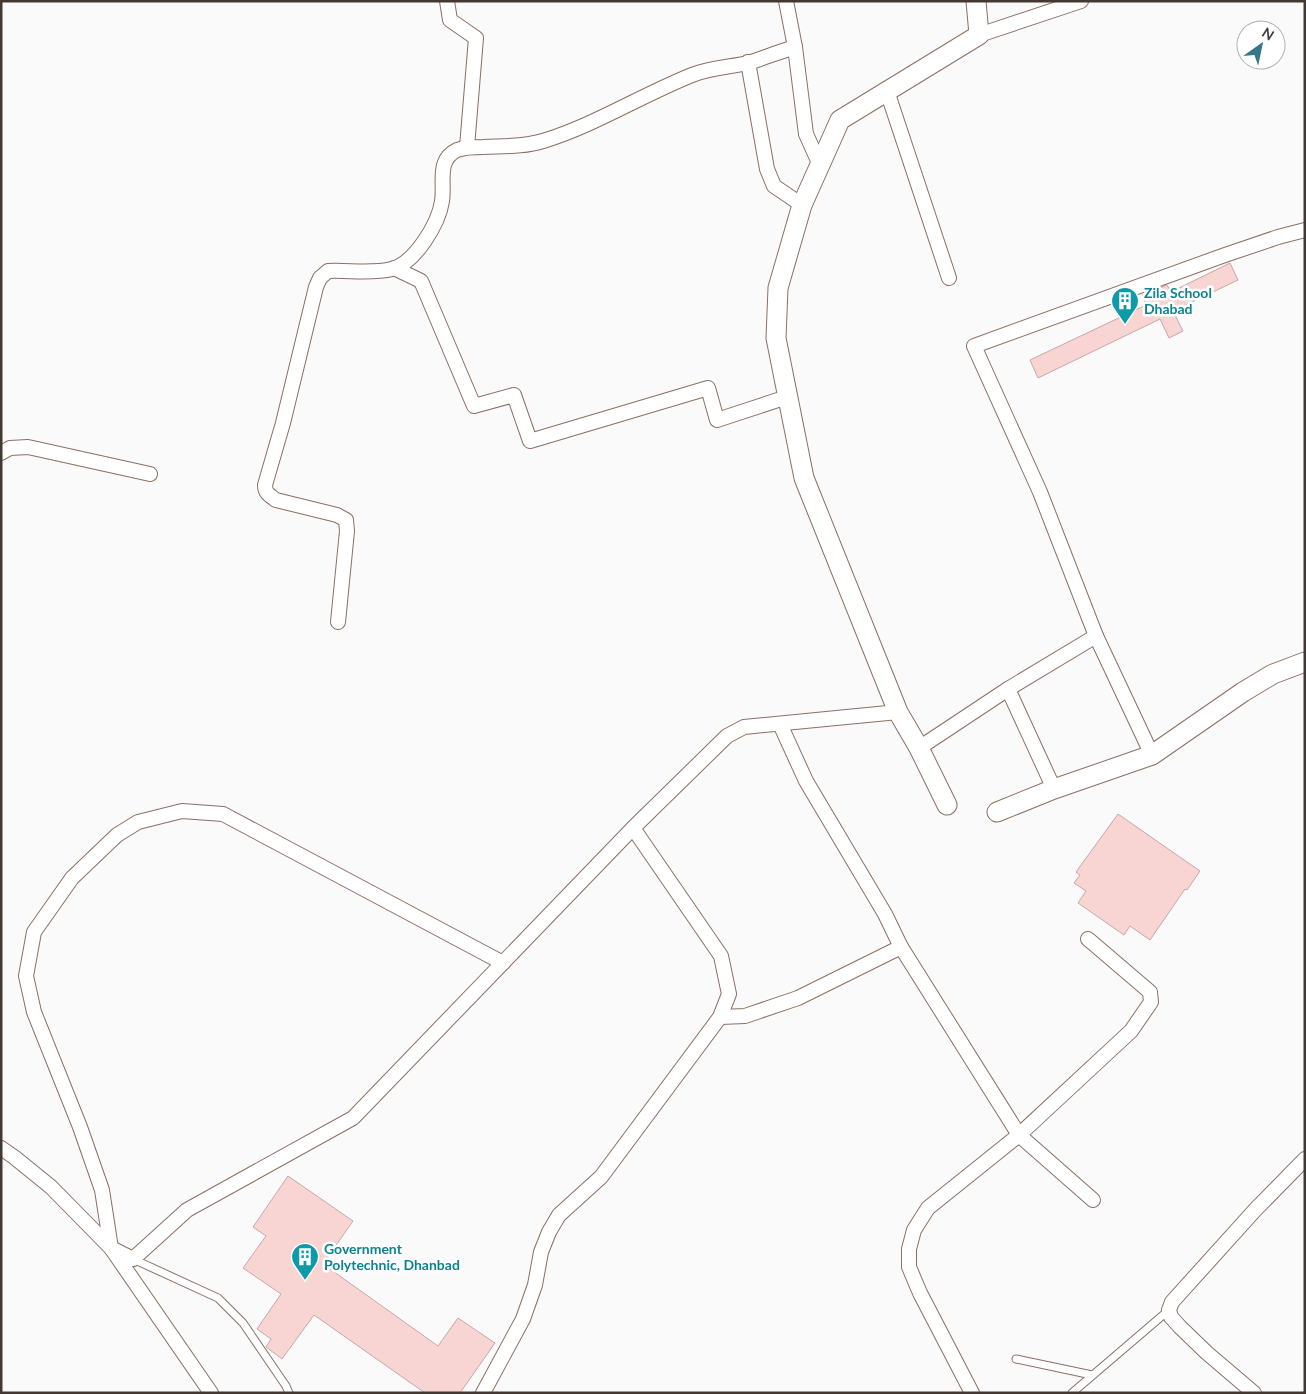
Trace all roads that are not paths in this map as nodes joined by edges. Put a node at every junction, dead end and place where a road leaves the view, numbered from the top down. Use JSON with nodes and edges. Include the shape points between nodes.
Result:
{"nodes":[{"id":1,"x":447,"y":1,"type":"edge"},
{"id":2,"x":786,"y":1,"type":"edge"},
{"id":3,"x":976,"y":1,"type":"edge"},
{"id":4,"x":1080,"y":1,"type":"edge"},
{"id":5,"x":980,"y":35,"type":"junction"},
{"id":6,"x":795,"y":47,"type":"junction"},
{"id":7,"x":748,"y":62,"type":"junction"},
{"id":8,"x":887,"y":91,"type":"junction"},
{"id":9,"x":467,"y":147,"type":"junction"},
{"id":10,"x":820,"y":165,"type":"junction"},
{"id":11,"x":802,"y":205,"type":"junction"},
{"id":12,"x":1305,"y":230,"type":"edge"},
{"id":13,"x":394,"y":268,"type":"junction"},
{"id":14,"x":949,"y":278,"type":"dead end"},
{"id":15,"x":787,"y":397,"type":"junction"},
{"id":16,"x":1,"y":452,"type":"edge"},
{"id":17,"x":150,"y":474,"type":"dead end"},
{"id":18,"x":338,"y":622,"type":"dead end"},
{"id":19,"x":1096,"y":636,"type":"junction"},
{"id":20,"x":1303,"y":664,"type":"edge"},
{"id":21,"x":1008,"y":689,"type":"junction"},
{"id":22,"x":898,"y":712,"type":"junction"},
{"id":23,"x":780,"y":724,"type":"junction"},
{"id":24,"x":919,"y":748,"type":"junction"},
{"id":25,"x":1152,"y":755,"type":"junction"},
{"id":26,"x":1054,"y":789,"type":"junction"},
{"id":27,"x":947,"y":806,"type":"dead end"},
{"id":28,"x":996,"y":812,"type":"dead end"},
{"id":29,"x":633,"y":828,"type":"junction"},
{"id":30,"x":1088,"y":939,"type":"dead end"},
{"id":31,"x":901,"y":946,"type":"junction"},
{"id":32,"x":504,"y":963,"type":"junction"},
{"id":33,"x":720,"y":1017,"type":"junction"},
{"id":34,"x":1019,"y":1135,"type":"junction"},
{"id":35,"x":1,"y":1148,"type":"edge"},
{"id":36,"x":1305,"y":1159,"type":"edge"},
{"id":37,"x":1093,"y":1200,"type":"dead end"},
{"id":38,"x":111,"y":1248,"type":"junction"},
{"id":39,"x":133,"y":1259,"type":"junction"},
{"id":40,"x":1169,"y":1310,"type":"junction"},
{"id":41,"x":1016,"y":1359,"type":"dead end"},
{"id":42,"x":1092,"y":1375,"type":"junction"},
{"id":43,"x":211,"y":1393,"type":"edge"},
{"id":44,"x":289,"y":1393,"type":"edge"},
{"id":45,"x":483,"y":1393,"type":"edge"},
{"id":46,"x":972,"y":1393,"type":"edge"},
{"id":47,"x":1072,"y":1393,"type":"edge"},
{"id":48,"x":1254,"y":1393,"type":"edge"}],
"edges":[{"from":1,"to":9,"type":"street","via":[[450,20],[476,38]]},
{"from":2,"to":6,"type":"street"},
{"from":3,"to":5,"type":"street"},
{"from":4,"to":5,"type":"street"},
{"from":5,"to":8,"type":"street"},
{"from":6,"to":7,"type":"street"},
{"from":6,"to":10,"type":"street","via":[[806,134]]},
{"from":7,"to":9,"type":"street","via":[[695,73],[577,129],[533,144]]},
{"from":7,"to":11,"type":"street","via":[[767,169],[774,186]]},
{"from":8,"to":10,"type":"street","via":[[840,120]]},
{"from":8,"to":14,"type":"street"},
{"from":9,"to":13,"type":"street","via":[[449,155],[444,162],[443,200],[430,233],[416,252]]},
{"from":10,"to":11,"type":"street"},
{"from":11,"to":15,"type":"street","via":[[778,288],[776,338]]},
{"from":12,"to":19,"type":"street","via":[[1225,255],[974,346],[1040,492]]},
{"from":13,"to":15,"type":"street","via":[[421,281],[474,406],[514,395],[530,441],[708,388],[717,420]]},
{"from":13,"to":18,"type":"street","via":[[328,271],[320,278],[265,485],[265,491],[276,500],[346,520]]},
{"from":15,"to":22,"type":"street","via":[[804,478]]},
{"from":16,"to":17,"type":"street","via":[[28,447]]},
{"from":19,"to":21,"type":"street"},
{"from":19,"to":25,"type":"street"},
{"from":20,"to":25,"type":"street","via":[[1273,674]]},
{"from":21,"to":24,"type":"street"},
{"from":21,"to":26,"type":"street"},
{"from":22,"to":23,"type":"street"},
{"from":22,"to":24,"type":"street"},
{"from":23,"to":29,"type":"street","via":[[744,727],[727,736]]},
{"from":23,"to":31,"type":"street","via":[[806,782]]},
{"from":24,"to":27,"type":"street"},
{"from":25,"to":26,"type":"street"},
{"from":26,"to":28,"type":"street"},
{"from":29,"to":32,"type":"street"},
{"from":29,"to":33,"type":"street","via":[[721,956],[728,994]]},
{"from":30,"to":34,"type":"street","via":[[1150,992],[1151,1002],[1131,1031]]},
{"from":31,"to":33,"type":"street","via":[[798,998],[745,1016]]},
{"from":31,"to":34,"type":"street"},
{"from":32,"to":38,"type":"street","via":[[223,814],[182,811],[138,822],[117,834],[72,878],[34,932],[26,976],[34,1012],[102,1190]]},
{"from":32,"to":39,"type":"street","via":[[353,1118],[187,1210]]},
{"from":33,"to":45,"type":"street","via":[[601,1177],[559,1215],[548,1232],[523,1319]]},
{"from":34,"to":37,"type":"street"},
{"from":34,"to":46,"type":"street","via":[[928,1208],[914,1230],[909,1249],[909,1268],[920,1294]]},
{"from":35,"to":38,"type":"street","via":[[51,1187]]},
{"from":36,"to":40,"type":"street","via":[[1248,1217],[1172,1302]]},
{"from":38,"to":39,"type":"street"},
{"from":38,"to":43,"type":"street"},
{"from":39,"to":44,"type":"lane","via":[[218,1298],[243,1323]]},
{"from":40,"to":42,"type":"lane"},
{"from":40,"to":48,"type":"street","via":[[1180,1327]]},
{"from":41,"to":42,"type":"lane"},
{"from":42,"to":47,"type":"lane"}]}
